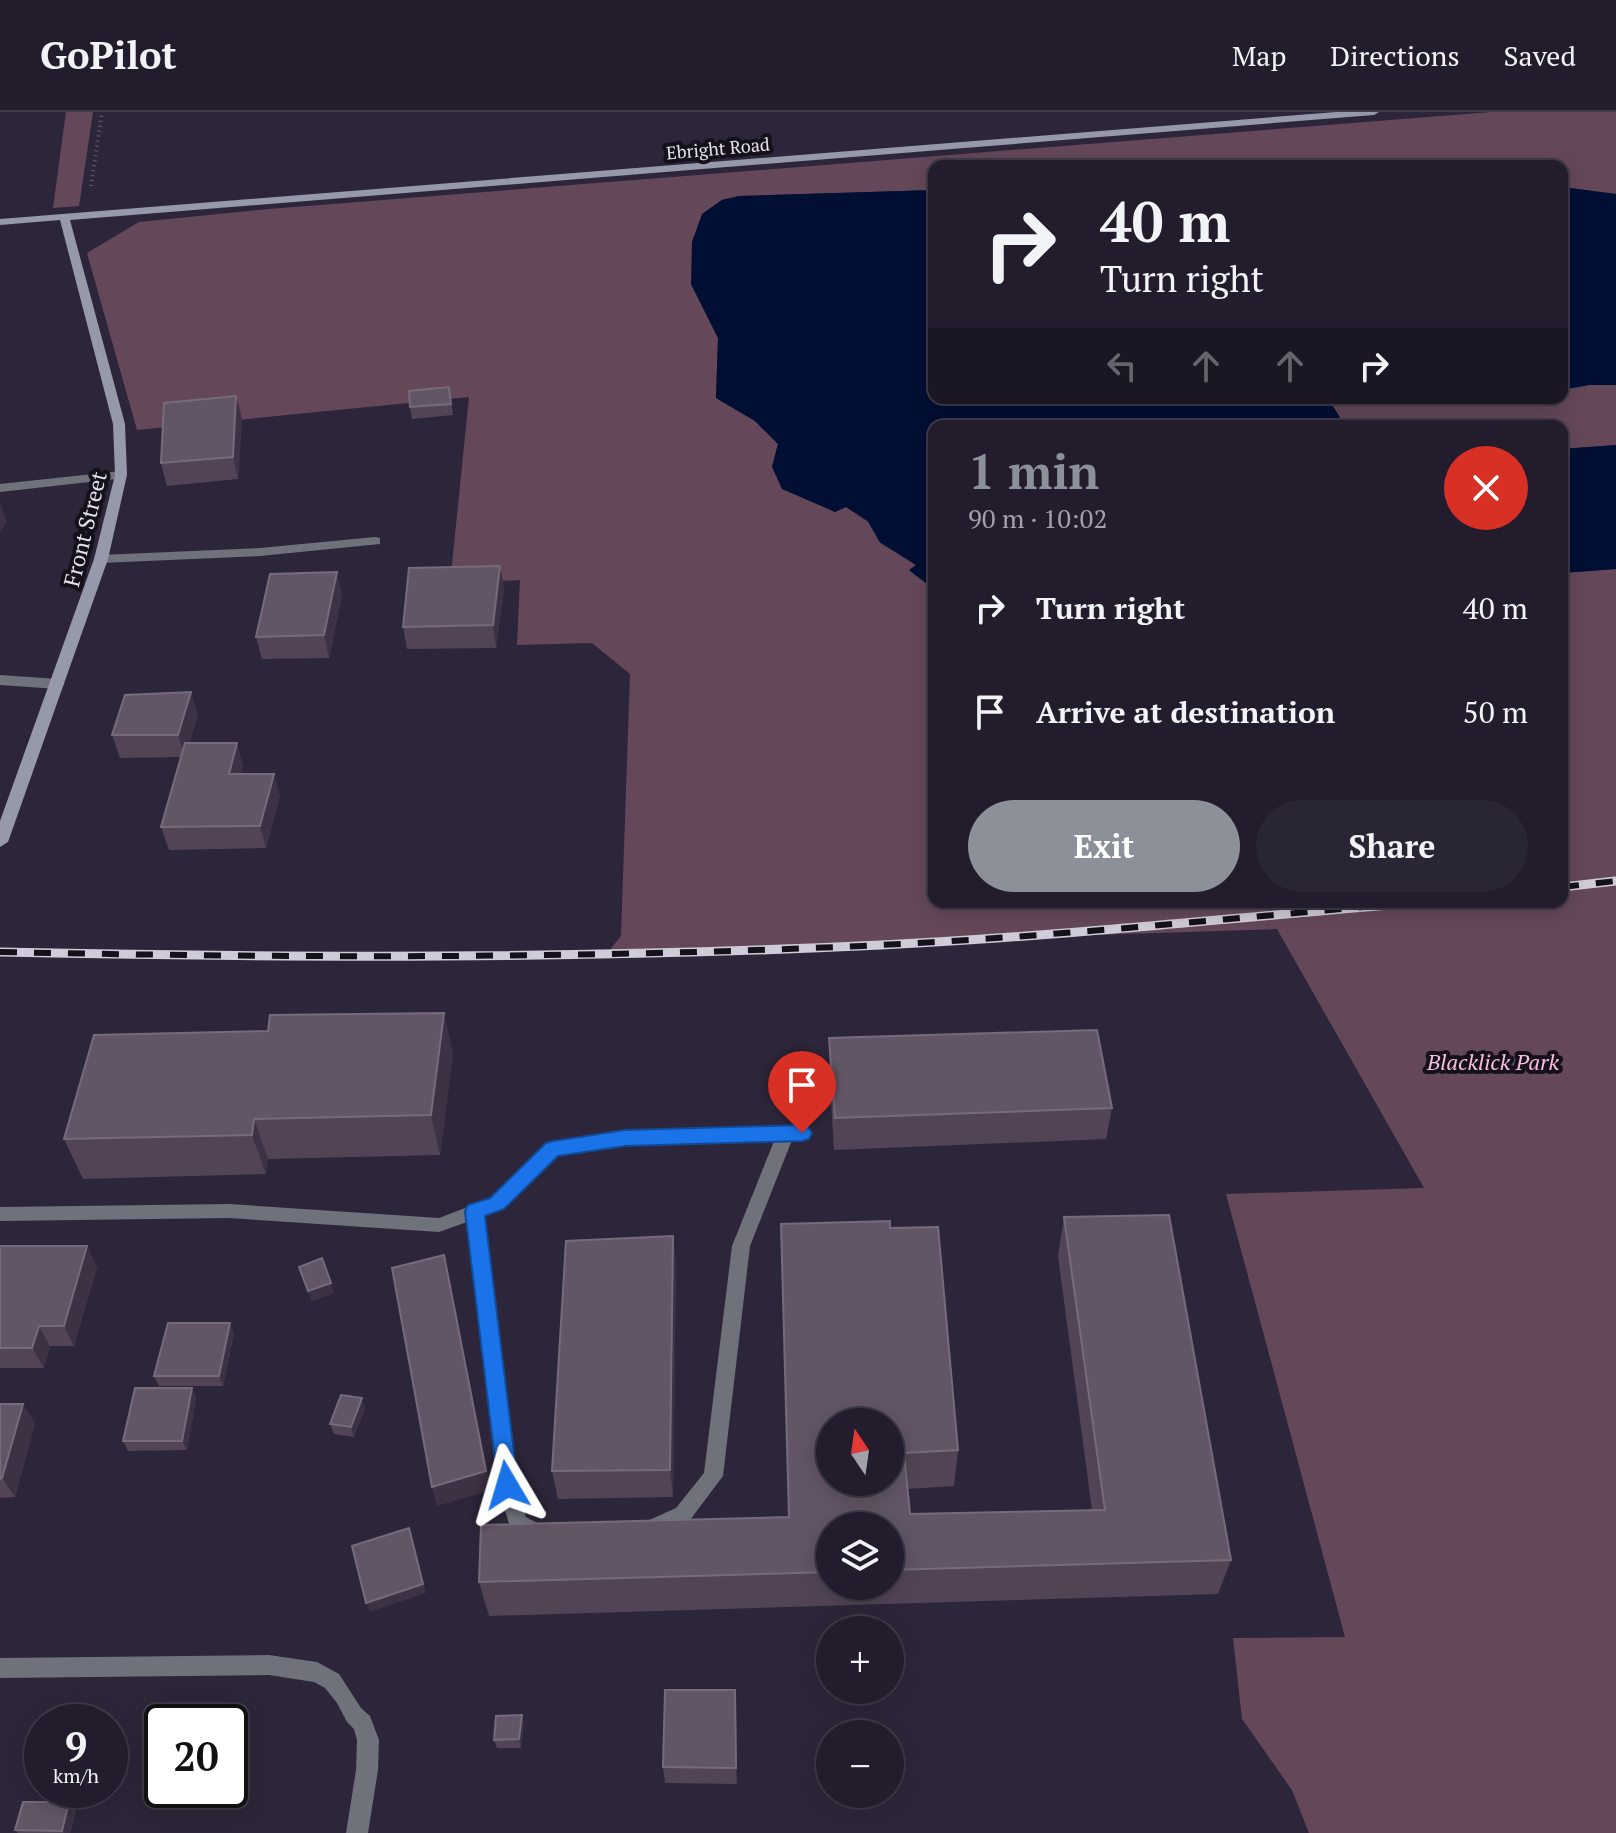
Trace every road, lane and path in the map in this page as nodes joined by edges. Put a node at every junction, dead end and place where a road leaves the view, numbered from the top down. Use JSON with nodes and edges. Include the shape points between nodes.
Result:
{"nodes":[{"id":1,"x":102,"y":112,"type":"edge"},
{"id":2,"x":1374,"y":112,"type":"edge"},
{"id":3,"x":87,"y":216,"type":"junction"},
{"id":4,"x":64,"y":217,"type":"junction"},
{"id":5,"x":0,"y":222,"type":"edge"},
{"id":6,"x":121,"y":475,"type":"junction"},
{"id":7,"x":0,"y":488,"type":"edge"},
{"id":8,"x":375,"y":541,"type":"dead end"},
{"id":9,"x":101,"y":559,"type":"junction"},
{"id":10,"x":0,"y":680,"type":"edge"},
{"id":11,"x":58,"y":684,"type":"junction"},
{"id":12,"x":7,"y":800,"type":"edge"},
{"id":13,"x":0,"y":842,"type":"edge"},
{"id":14,"x":475,"y":1211,"type":"junction"},
{"id":15,"x":0,"y":1214,"type":"edge"},
{"id":16,"x":638,"y":1530,"type":"edge"},
{"id":17,"x":559,"y":1536,"type":"edge"},
{"id":18,"x":0,"y":1668,"type":"edge"},
{"id":19,"x":357,"y":1833,"type":"edge"}],
"edges":[{"from":1,"to":3,"type":"path"},
{"from":2,"to":3,"type":"street","name":"Ebright Road"},
{"from":3,"to":4,"type":"street","name":"Ebright Road"},
{"from":4,"to":5,"type":"street","name":"Ebright Road"},
{"from":4,"to":6,"type":"street","name":"Front Street","via":[[119,424]]},
{"from":6,"to":7,"type":"lane"},
{"from":6,"to":9,"type":"street","name":"Front Street"},
{"from":8,"to":9,"type":"lane"},
{"from":9,"to":11,"type":"street","name":"Front Street"},
{"from":10,"to":11,"type":"lane"},
{"from":11,"to":12,"type":"street","name":"Front Street"},
{"from":12,"to":13,"type":"street","name":"Front Street"},
{"from":14,"to":15,"type":"lane","via":[[439,1225],[229,1211]]},
{"from":14,"to":16,"type":"lane","via":[[497,1203],[553,1149],[625,1138],[794,1134],[741,1246],[713,1476],[683,1514],[654,1529]]},
{"from":14,"to":17,"type":"lane","via":[[507,1485],[518,1523],[543,1537]]},
{"from":18,"to":19,"type":"lane","via":[[269,1665],[317,1672],[344,1696],[368,1740]]}]}
